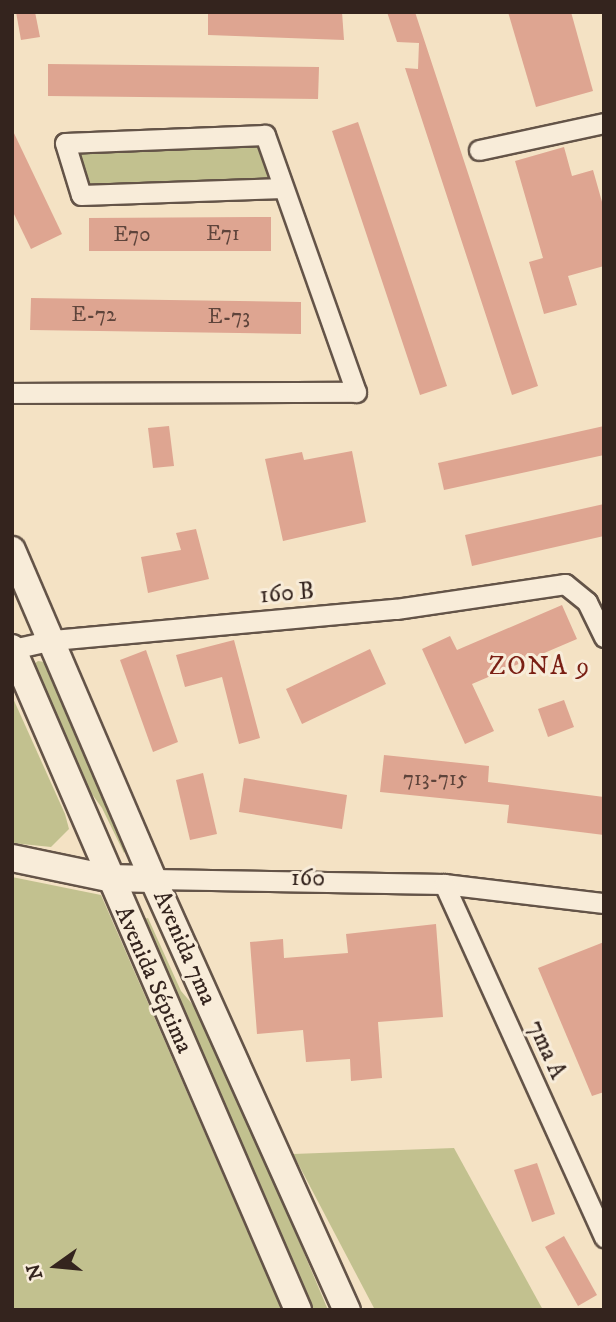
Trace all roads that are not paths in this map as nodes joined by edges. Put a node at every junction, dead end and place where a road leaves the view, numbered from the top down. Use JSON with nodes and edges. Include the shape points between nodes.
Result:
{"nodes":[{"id":1,"x":604,"y":123,"type":"edge"},
{"id":2,"x":479,"y":149,"type":"dead end"},
{"id":3,"x":283,"y":187,"type":"junction"},
{"id":4,"x":12,"y":393,"type":"edge"},
{"id":5,"x":12,"y":550,"type":"edge"},
{"id":6,"x":596,"y":600,"type":"edge"},
{"id":7,"x":604,"y":637,"type":"edge"},
{"id":8,"x":53,"y":640,"type":"junction"},
{"id":9,"x":13,"y":649,"type":"edge"},
{"id":10,"x":12,"y":858,"type":"edge"},
{"id":11,"x":108,"y":878,"type":"junction"},
{"id":12,"x":153,"y":879,"type":"junction"},
{"id":13,"x":444,"y":884,"type":"junction"},
{"id":14,"x":604,"y":903,"type":"edge"},
{"id":15,"x":215,"y":1018,"type":"joint"},
{"id":16,"x":604,"y":1237,"type":"edge"},
{"id":17,"x":298,"y":1310,"type":"edge"},
{"id":18,"x":347,"y":1310,"type":"edge"}],
"edges":[{"from":1,"to":2,"type":"street"},
{"from":3,"to":3,"type":"street","via":[[81,195],[65,143],[265,135]]},
{"from":3,"to":4,"type":"street","via":[[356,392]]},
{"from":5,"to":8,"type":"main road","name":"Avenida Séptima"},
{"from":6,"to":7,"type":"street"},
{"from":6,"to":8,"type":"street","name":"160 B","via":[[565,584],[396,609]]},
{"from":8,"to":9,"type":"street","name":"160 B"},
{"from":8,"to":12,"type":"main road","name":"Avenida Séptima"},
{"from":9,"to":11,"type":"main road","name":"Avenida Séptima"},
{"from":10,"to":11,"type":"main road","name":"160"},
{"from":11,"to":12,"type":"main road","name":"160"},
{"from":11,"to":17,"type":"main road","name":"Avenida Séptima"},
{"from":12,"to":13,"type":"street","name":"160"},
{"from":12,"to":15,"type":"main road","name":"Avenida 7ma"},
{"from":13,"to":14,"type":"street","name":"160"},
{"from":13,"to":16,"type":"street","name":"7ma A"},
{"from":15,"to":18,"type":"main road","name":"Avenida Séptima"}]}
